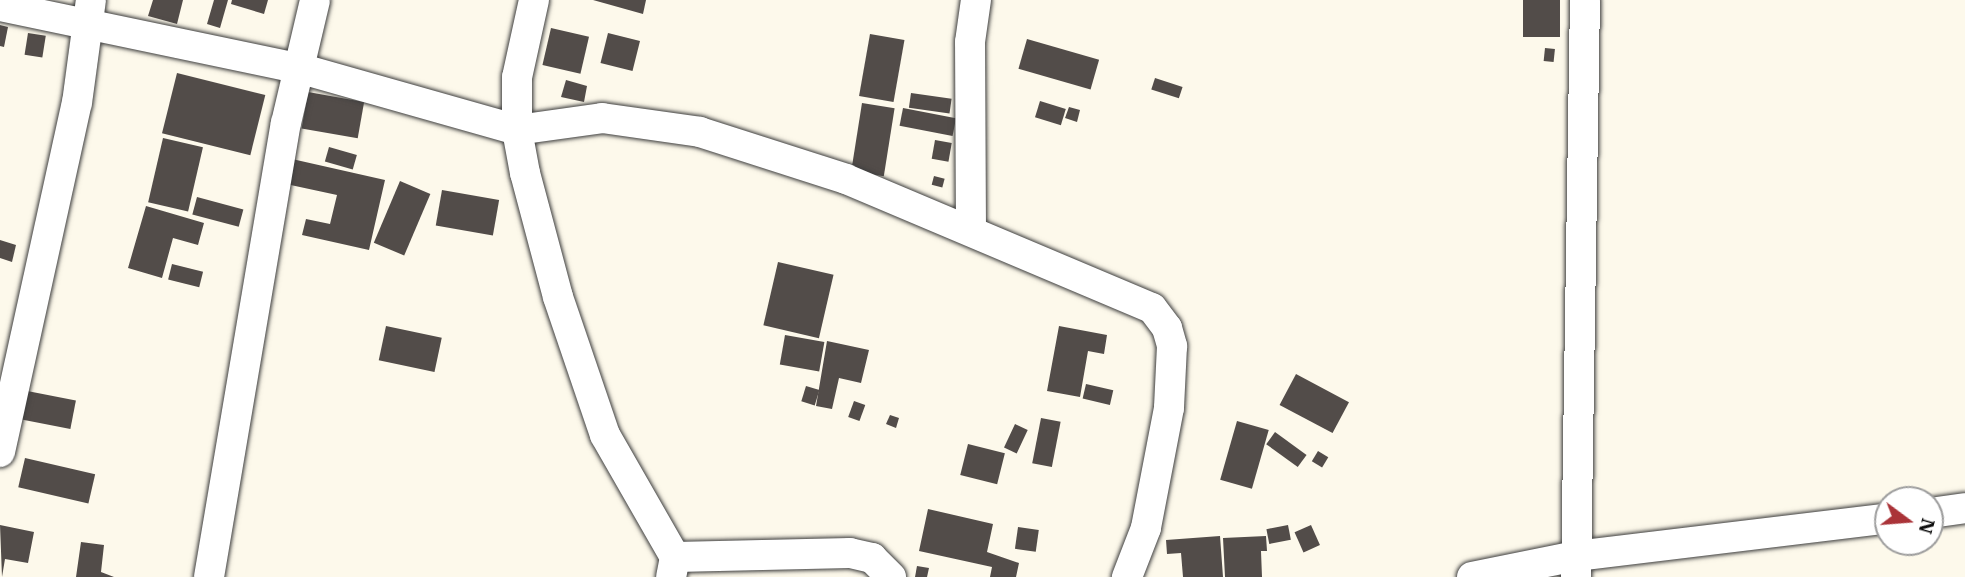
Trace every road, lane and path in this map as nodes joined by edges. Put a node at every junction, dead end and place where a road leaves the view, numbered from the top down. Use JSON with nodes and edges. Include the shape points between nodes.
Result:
{"nodes":[{"id":1,"x":315,"y":0,"type":"edge"},
{"id":2,"x":534,"y":0,"type":"edge"},
{"id":3,"x":976,"y":0,"type":"edge"},
{"id":4,"x":1585,"y":0,"type":"edge"},
{"id":5,"x":0,"y":6,"type":"edge"},
{"id":6,"x":89,"y":14,"type":"edge"},
{"id":7,"x":302,"y":69,"type":"junction"},
{"id":8,"x":517,"y":130,"type":"junction"},
{"id":9,"x":971,"y":229,"type":"junction"},
{"id":10,"x":0,"y":452,"type":"edge"},
{"id":11,"x":1965,"y":509,"type":"edge"},
{"id":12,"x":1944,"y":511,"type":"edge"},
{"id":13,"x":1874,"y":520,"type":"edge"},
{"id":14,"x":1576,"y":566,"type":"edge"},
{"id":15,"x":673,"y":567,"type":"edge"},
{"id":16,"x":209,"y":577,"type":"edge"},
{"id":17,"x":891,"y":577,"type":"edge"},
{"id":18,"x":1127,"y":577,"type":"edge"},
{"id":19,"x":1472,"y":577,"type":"edge"}],
"edges":[{"from":1,"to":7,"type":"street"},
{"from":2,"to":8,"type":"street","via":[[517,77]]},
{"from":3,"to":9,"type":"street","via":[[970,42]]},
{"from":4,"to":14,"type":"street"},
{"from":5,"to":6,"type":"street"},
{"from":6,"to":7,"type":"street"},
{"from":6,"to":10,"type":"street","via":[[77,103]]},
{"from":7,"to":8,"type":"street"},
{"from":7,"to":16,"type":"street","via":[[286,123]]},
{"from":8,"to":9,"type":"street","via":[[602,118],[700,132],[846,179]]},
{"from":8,"to":15,"type":"street","via":[[558,297],[605,435]]},
{"from":9,"to":18,"type":"street","via":[[1152,308],[1167,328],[1171,346],[1169,408],[1146,528]]},
{"from":11,"to":12,"type":"street"},
{"from":13,"to":14,"type":"street"},
{"from":14,"to":19,"type":"street"},
{"from":15,"to":17,"type":"street","via":[[850,552],[872,558]]}]}
